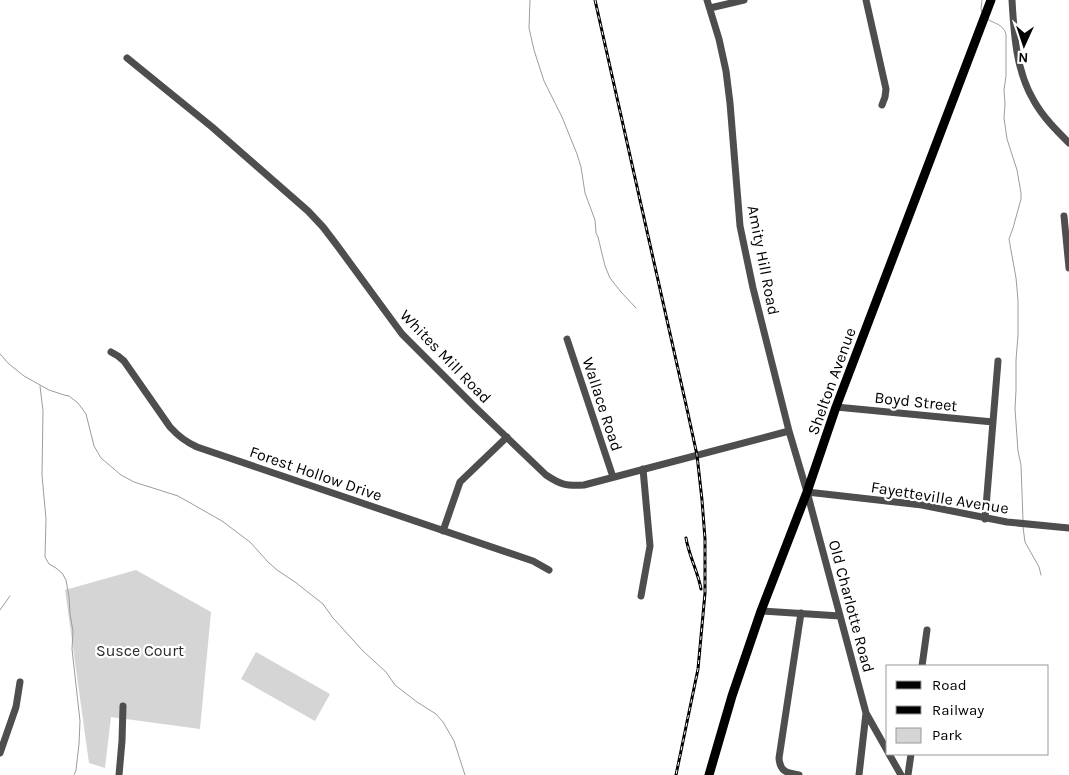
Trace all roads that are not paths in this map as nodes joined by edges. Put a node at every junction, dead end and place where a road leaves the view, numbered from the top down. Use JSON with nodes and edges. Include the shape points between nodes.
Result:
{"nodes":[{"id":1,"x":707,"y":0,"type":"edge"},
{"id":2,"x":744,"y":0,"type":"edge"},
{"id":3,"x":866,"y":0,"type":"edge"},
{"id":4,"x":991,"y":0,"type":"edge"},
{"id":5,"x":1012,"y":0,"type":"edge"},
{"id":6,"x":710,"y":8,"type":"junction"},
{"id":7,"x":127,"y":58,"type":"dead end"},
{"id":8,"x":882,"y":105,"type":"dead end"},
{"id":9,"x":1069,"y":142,"type":"edge"},
{"id":10,"x":1064,"y":216,"type":"dead end"},
{"id":11,"x":1069,"y":268,"type":"edge"},
{"id":12,"x":568,"y":339,"type":"dead end"},
{"id":13,"x":111,"y":352,"type":"dead end"},
{"id":14,"x":998,"y":361,"type":"dead end"},
{"id":15,"x":836,"y":407,"type":"junction"},
{"id":16,"x":993,"y":422,"type":"junction"},
{"id":17,"x":790,"y":431,"type":"junction"},
{"id":18,"x":507,"y":437,"type":"junction"},
{"id":19,"x":643,"y":469,"type":"junction"},
{"id":20,"x":613,"y":477,"type":"junction"},
{"id":21,"x":807,"y":492,"type":"junction"},
{"id":22,"x":985,"y":518,"type":"junction"},
{"id":23,"x":1069,"y":528,"type":"edge"},
{"id":24,"x":443,"y":531,"type":"junction"},
{"id":25,"x":549,"y":570,"type":"dead end"},
{"id":26,"x":641,"y":596,"type":"dead end"},
{"id":27,"x":761,"y":611,"type":"junction"},
{"id":28,"x":801,"y":614,"type":"junction"},
{"id":29,"x":840,"y":616,"type":"junction"},
{"id":30,"x":927,"y":630,"type":"dead end"},
{"id":31,"x":922,"y":665,"type":"edge"},
{"id":32,"x":20,"y":682,"type":"dead end"},
{"id":33,"x":123,"y":706,"type":"dead end"},
{"id":34,"x":866,"y":713,"type":"junction"},
{"id":35,"x":886,"y":749,"type":"edge"},
{"id":36,"x":0,"y":753,"type":"edge"},
{"id":37,"x":889,"y":755,"type":"edge"},
{"id":38,"x":911,"y":755,"type":"edge"},
{"id":39,"x":119,"y":775,"type":"edge"},
{"id":40,"x":709,"y":775,"type":"edge"},
{"id":41,"x":800,"y":775,"type":"edge"},
{"id":42,"x":859,"y":775,"type":"edge"},
{"id":43,"x":901,"y":775,"type":"edge"},
{"id":44,"x":908,"y":775,"type":"edge"}],
"edges":[{"from":1,"to":6,"type":"street","name":"Amity Hill Road"},
{"from":2,"to":6,"type":"street"},
{"from":3,"to":8,"type":"street","via":[[886,89]]},
{"from":4,"to":15,"type":"main road","name":"Shelton Avenue"},
{"from":5,"to":9,"type":"street","via":[[1018,62],[1033,101]]},
{"from":6,"to":17,"type":"street","name":"Amity Hill Road","via":[[728,84],[740,226]]},
{"from":7,"to":18,"type":"street","name":"Whites Mill Road","via":[[212,127],[323,227],[402,334]]},
{"from":10,"to":11,"type":"street"},
{"from":12,"to":20,"type":"street","name":"Wallace Road"},
{"from":13,"to":24,"type":"street","name":"Forest Hollow Drive","via":[[124,361],[170,427],[186,442]]},
{"from":14,"to":16,"type":"street"},
{"from":15,"to":16,"type":"street","name":"Boyd Street"},
{"from":15,"to":21,"type":"main road","name":"Shelton Avenue"},
{"from":16,"to":22,"type":"street"},
{"from":17,"to":19,"type":"street","name":"Whites Mill Road"},
{"from":17,"to":21,"type":"street","name":"Amity Hill Road"},
{"from":18,"to":20,"type":"street","name":"Whites Mill Road","via":[[557,482],[582,485]]},
{"from":18,"to":24,"type":"street","via":[[460,482]]},
{"from":19,"to":20,"type":"street","name":"Whites Mill Road"},
{"from":19,"to":26,"type":"street","via":[[650,546]]},
{"from":21,"to":22,"type":"street","name":"Fayetteville Avenue","via":[[922,505]]},
{"from":21,"to":27,"type":"main road","name":"Shelton Avenue"},
{"from":21,"to":29,"type":"street","name":"Old Charlotte Road"},
{"from":22,"to":23,"type":"street","name":"Fayetteville Avenue"},
{"from":24,"to":25,"type":"street","name":"Forest Hollow Drive","via":[[533,561]]},
{"from":27,"to":28,"type":"street"},
{"from":27,"to":40,"type":"main road","name":"Shelton Avenue"},
{"from":28,"to":29,"type":"street"},
{"from":28,"to":41,"type":"street","via":[[779,758],[783,770]]},
{"from":29,"to":34,"type":"street","name":"Old Charlotte Road"},
{"from":30,"to":31,"type":"street"},
{"from":32,"to":36,"type":"street","via":[[16,707]]},
{"from":33,"to":39,"type":"street"},
{"from":34,"to":35,"type":"street","name":"Old Charlotte Road"},
{"from":34,"to":42,"type":"street"},
{"from":37,"to":43,"type":"street","name":"Old Charlotte Road"},
{"from":38,"to":44,"type":"street"}]}
